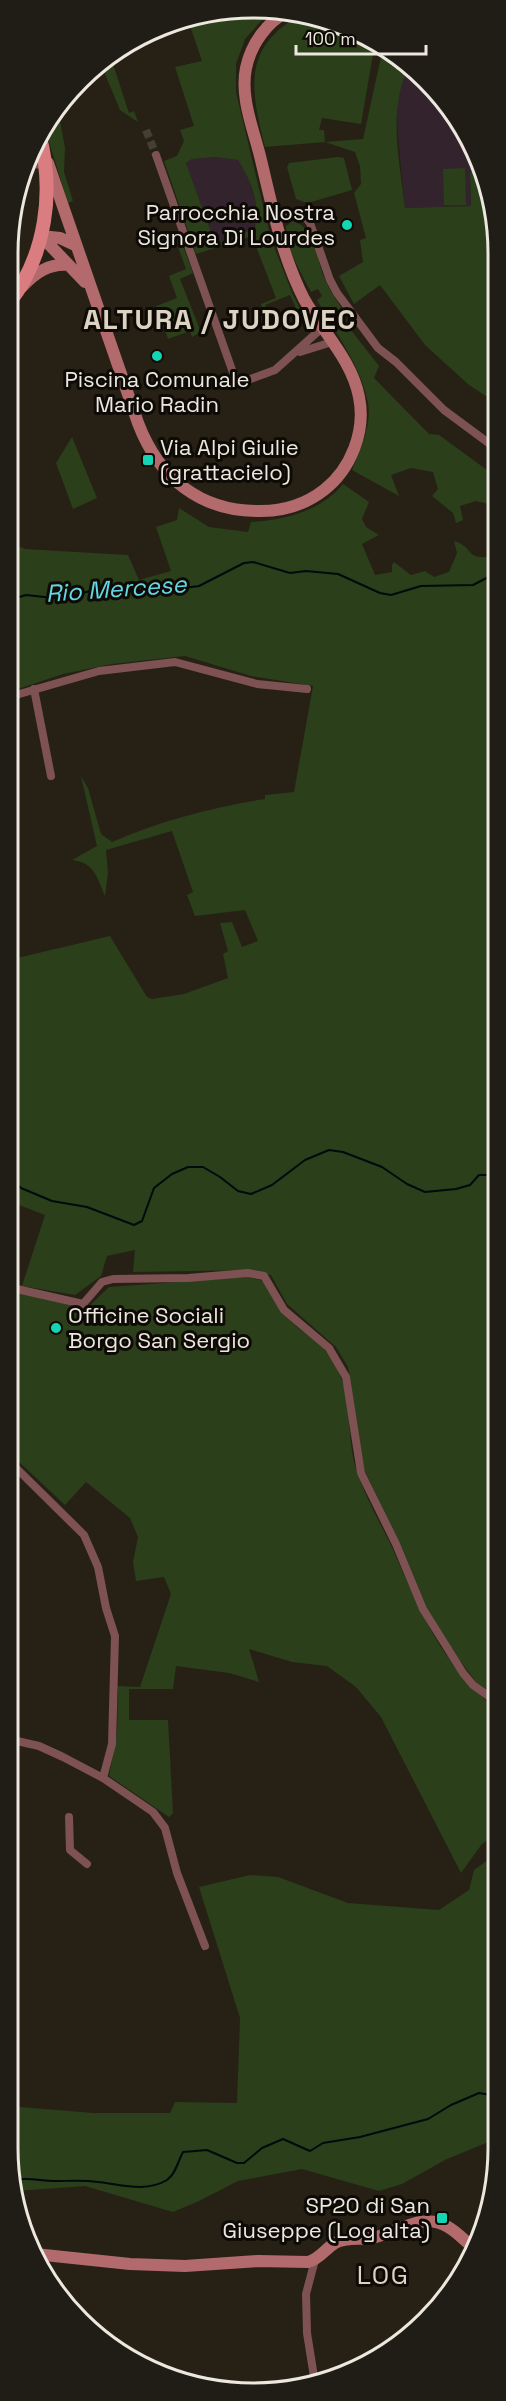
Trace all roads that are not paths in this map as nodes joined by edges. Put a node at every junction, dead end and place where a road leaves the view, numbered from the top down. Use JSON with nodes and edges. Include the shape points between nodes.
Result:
{"nodes":[{"id":1,"x":276,"y":20,"type":"edge"},
{"id":2,"x":43,"y":147,"type":"edge"},
{"id":3,"x":156,"y":155,"type":"tunnel mouth"},
{"id":4,"x":46,"y":159,"type":"junction"},
{"id":5,"x":37,"y":162,"type":"edge"},
{"id":6,"x":274,"y":215,"type":"junction"},
{"id":7,"x":40,"y":236,"type":"junction"},
{"id":8,"x":75,"y":245,"type":"junction"},
{"id":9,"x":69,"y":265,"type":"junction"},
{"id":10,"x":18,"y":290,"type":"edge"},
{"id":11,"x":90,"y":291,"type":"junction"},
{"id":12,"x":18,"y":293,"type":"edge"},
{"id":13,"x":322,"y":328,"type":"junction"},
{"id":14,"x":332,"y":342,"type":"junction"},
{"id":15,"x":297,"y":352,"type":"junction"},
{"id":16,"x":488,"y":443,"type":"edge"},
{"id":17,"x":34,"y":689,"type":"junction"},
{"id":18,"x":307,"y":690,"type":"dead end"},
{"id":19,"x":18,"y":694,"type":"edge"},
{"id":20,"x":51,"y":776,"type":"dead end"},
{"id":21,"x":18,"y":1289,"type":"edge"},
{"id":22,"x":18,"y":1470,"type":"edge"},
{"id":23,"x":488,"y":1696,"type":"edge"},
{"id":24,"x":18,"y":1741,"type":"edge"},
{"id":25,"x":103,"y":1778,"type":"junction"},
{"id":26,"x":69,"y":1817,"type":"dead end"},
{"id":27,"x":87,"y":1864,"type":"dead end"},
{"id":28,"x":205,"y":1946,"type":"dead end"},
{"id":29,"x":468,"y":2243,"type":"edge"},
{"id":30,"x":43,"y":2255,"type":"edge"},
{"id":31,"x":315,"y":2260,"type":"junction"},
{"id":32,"x":314,"y":2375,"type":"edge"}],
"edges":[{"from":1,"to":6,"type":"street","via":[[256,43],[245,80],[249,114]]},
{"from":2,"to":4,"type":"main road"},
{"from":3,"to":15,"type":"street","via":[[237,384],[275,370]]},
{"from":4,"to":5,"type":"street"},
{"from":4,"to":7,"type":"main road","via":[[48,188]]},
{"from":4,"to":8,"type":"street"},
{"from":6,"to":13,"type":"street","via":[[288,264]]},
{"from":6,"to":16,"type":"street","via":[[304,216],[337,293],[378,348],[444,410]]},
{"from":7,"to":8,"type":"street","via":[[60,238]]},
{"from":7,"to":9,"type":"street"},
{"from":7,"to":10,"type":"main road","via":[[28,274]]},
{"from":8,"to":11,"type":"street"},
{"from":9,"to":11,"type":"street"},
{"from":9,"to":12,"type":"street","via":[[46,268]]},
{"from":11,"to":14,"type":"street","via":[[142,435],[157,461],[179,485],[231,509],[274,510],[304,502],[333,483],[347,464],[358,435],[361,411],[351,374]]},
{"from":13,"to":14,"type":"street"},
{"from":13,"to":15,"type":"street"},
{"from":14,"to":15,"type":"street"},
{"from":17,"to":18,"type":"street","via":[[99,671],[175,662],[257,684]]},
{"from":17,"to":19,"type":"street"},
{"from":17,"to":20,"type":"street"},
{"from":21,"to":23,"type":"street","via":[[83,1304],[102,1282],[113,1279],[248,1273],[264,1276],[284,1310],[321,1338],[340,1364],[346,1377],[361,1473],[423,1609],[463,1673]]},
{"from":22,"to":25,"type":"street","via":[[84,1535],[98,1567],[115,1636],[112,1744]]},
{"from":24,"to":25,"type":"street","via":[[39,1746]]},
{"from":25,"to":28,"type":"street","via":[[153,1812],[165,1828],[177,1873]]},
{"from":26,"to":27,"type":"street","via":[[70,1850]]},
{"from":29,"to":31,"type":"street","via":[[442,2224],[425,2221],[376,2236],[343,2240]]},
{"from":30,"to":31,"type":"street","via":[[185,2266]]},
{"from":31,"to":32,"type":"street","via":[[306,2294]]}]}
